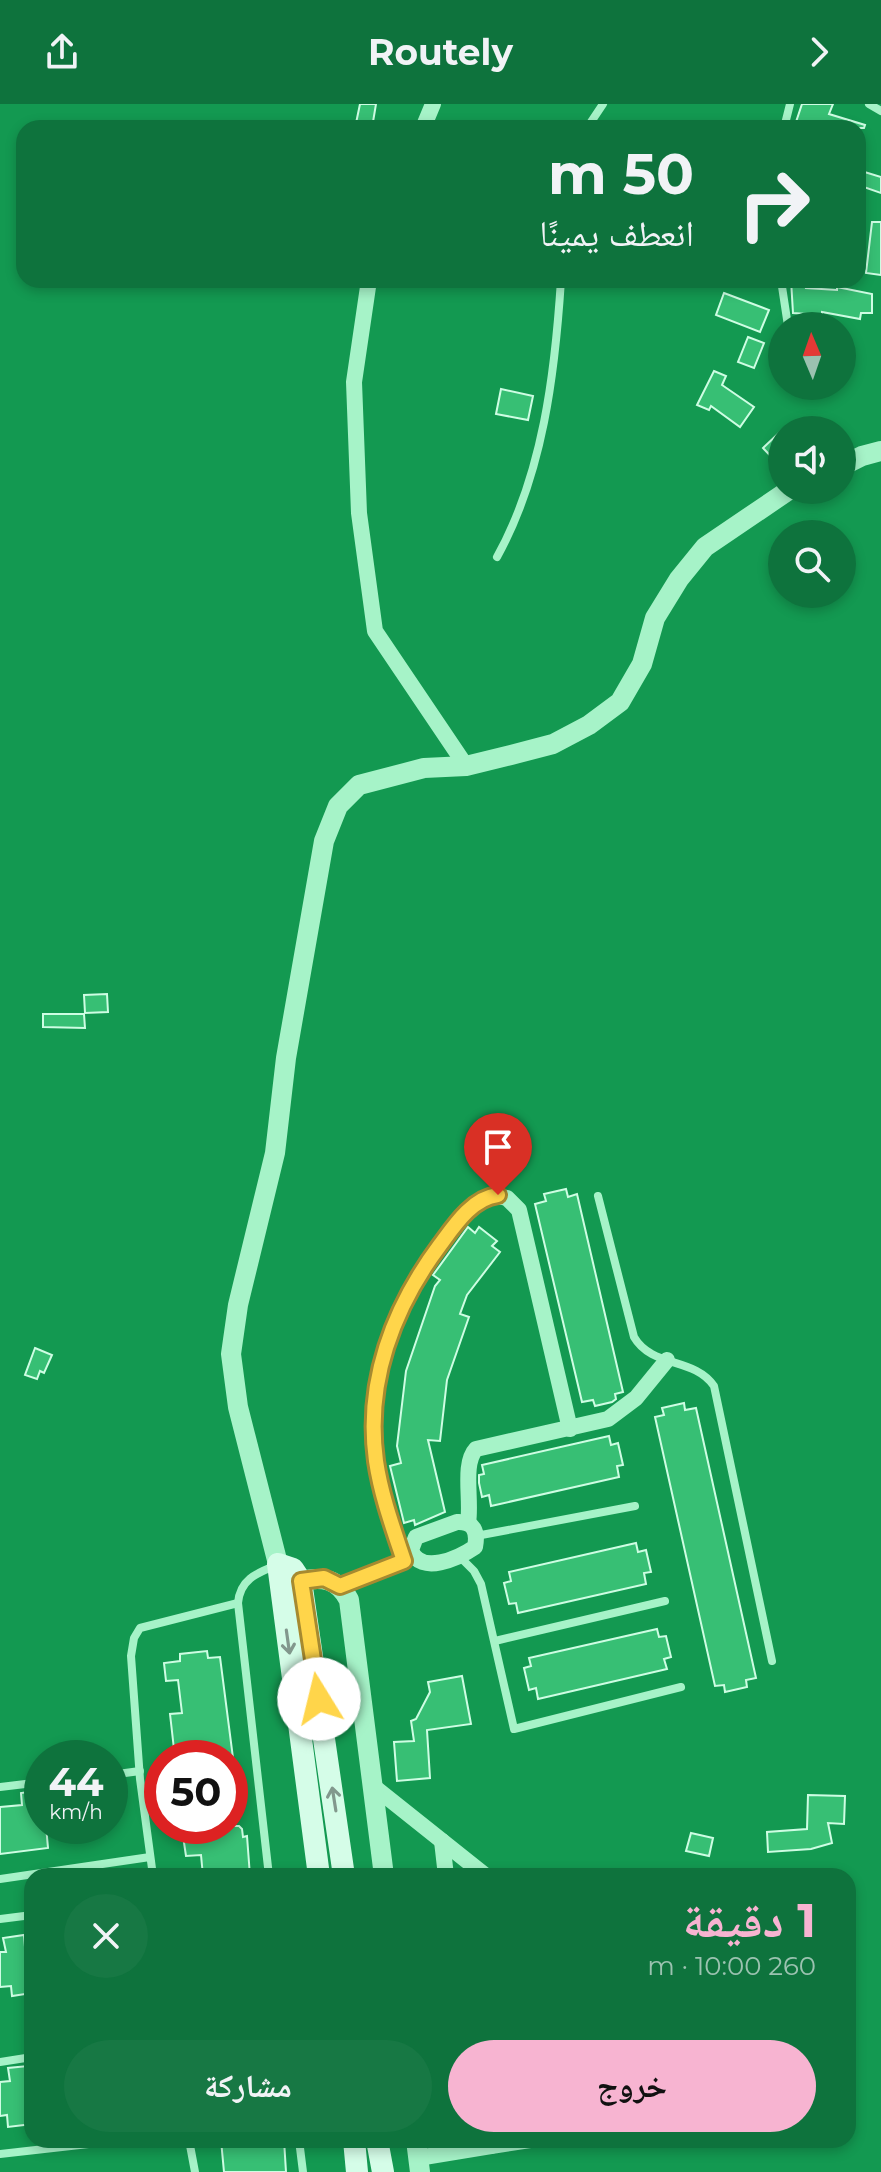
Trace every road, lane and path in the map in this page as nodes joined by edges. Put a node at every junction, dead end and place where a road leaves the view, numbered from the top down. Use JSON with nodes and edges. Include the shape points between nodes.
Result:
{"nodes":[{"id":1,"x":869,"y":104,"type":"edge"},
{"id":2,"x":881,"y":111,"type":"edge"},
{"id":3,"x":368,"y":288,"type":"edge"},
{"id":4,"x":560,"y":288,"type":"edge"},
{"id":5,"x":782,"y":288,"type":"edge"},
{"id":6,"x":786,"y":312,"type":"edge"},
{"id":7,"x":881,"y":451,"type":"edge"},
{"id":8,"x":856,"y":459,"type":"edge"},
{"id":9,"x":768,"y":503,"type":"edge"},
{"id":10,"x":497,"y":557,"type":"dead end"},
{"id":11,"x":466,"y":766,"type":"junction"},
{"id":12,"x":598,"y":1196,"type":"dead end"},
{"id":13,"x":667,"y":1360,"type":"junction"},
{"id":14,"x":570,"y":1429,"type":"junction"},
{"id":15,"x":635,"y":1506,"type":"dead end"},
{"id":16,"x":472,"y":1529,"type":"junction"},
{"id":17,"x":458,"y":1555,"type":"junction"},
{"id":18,"x":409,"y":1559,"type":"junction"},
{"id":19,"x":278,"y":1564,"type":"junction"},
{"id":20,"x":301,"y":1581,"type":"junction"},
{"id":21,"x":340,"y":1586,"type":"junction"},
{"id":22,"x":665,"y":1601,"type":"dead end"},
{"id":23,"x":238,"y":1603,"type":"junction"},
{"id":24,"x":495,"y":1641,"type":"junction"},
{"id":25,"x":772,"y":1661,"type":"dead end"},
{"id":26,"x":681,"y":1687,"type":"dead end"},
{"id":27,"x":140,"y":1771,"type":"junction"},
{"id":28,"x":128,"y":1773,"type":"edge"},
{"id":29,"x":24,"y":1784,"type":"edge"},
{"id":30,"x":373,"y":1786,"type":"junction"},
{"id":31,"x":0,"y":1787,"type":"edge"},
{"id":32,"x":442,"y":1841,"type":"junction"},
{"id":33,"x":150,"y":1857,"type":"junction"},
{"id":34,"x":75,"y":1868,"type":"edge"},
{"id":35,"x":152,"y":1868,"type":"edge"},
{"id":36,"x":268,"y":1868,"type":"edge"},
{"id":37,"x":318,"y":1868,"type":"edge"},
{"id":38,"x":343,"y":1868,"type":"edge"},
{"id":39,"x":383,"y":1868,"type":"edge"},
{"id":40,"x":445,"y":1868,"type":"edge"},
{"id":41,"x":476,"y":1868,"type":"edge"},
{"id":42,"x":24,"y":1875,"type":"edge"},
{"id":43,"x":0,"y":1879,"type":"edge"},
{"id":44,"x":24,"y":1916,"type":"edge"},
{"id":45,"x":0,"y":1919,"type":"edge"},
{"id":46,"x":24,"y":2058,"type":"edge"},
{"id":47,"x":0,"y":2062,"type":"edge"},
{"id":48,"x":53,"y":2148,"type":"edge"},
{"id":49,"x":190,"y":2148,"type":"edge"},
{"id":50,"x":300,"y":2148,"type":"edge"},
{"id":51,"x":355,"y":2148,"type":"edge"},
{"id":52,"x":378,"y":2148,"type":"edge"},
{"id":53,"x":464,"y":2148,"type":"edge"},
{"id":54,"x":0,"y":2154,"type":"edge"},
{"id":55,"x":418,"y":2157,"type":"edge"},
{"id":56,"x":195,"y":2172,"type":"edge"},
{"id":57,"x":303,"y":2172,"type":"edge"},
{"id":58,"x":357,"y":2172,"type":"edge"},
{"id":59,"x":383,"y":2172,"type":"edge"}],
"edges":[{"from":1,"to":2,"type":"lane"},
{"from":3,"to":11,"type":"street","via":[[354,382],[359,513],[375,631]]},
{"from":4,"to":10,"type":"lane","via":[[553,369],[535,463]]},
{"from":5,"to":6,"type":"lane"},
{"from":7,"to":8,"type":"street"},
{"from":9,"to":11,"type":"street","via":[[705,547],[687,568],[655,618],[642,664],[620,702],[553,744]]},
{"from":11,"to":19,"type":"street","via":[[424,768],[359,785],[338,806],[324,841],[275,1153],[231,1354],[238,1407]]},
{"from":12,"to":13,"type":"lane","via":[[634,1337],[641,1349]]},
{"from":13,"to":14,"type":"street","via":[[624,1410]]},
{"from":13,"to":25,"type":"lane","via":[[708,1377],[714,1386]]},
{"from":14,"to":16,"type":"street","via":[[476,1449],[468,1465]]},
{"from":14,"to":18,"type":"street","via":[[519,1210],[507,1198],[489,1196],[455,1225],[419,1276],[394,1324],[375,1389],[376,1462],[386,1504]]},
{"from":15,"to":16,"type":"lane"},
{"from":16,"to":17,"type":"street","via":[[475,1547]]},
{"from":16,"to":18,"type":"street","via":[[457,1522],[422,1534],[412,1543]]},
{"from":17,"to":18,"type":"street","via":[[428,1564]]},
{"from":17,"to":24,"type":"lane","via":[[481,1584]]},
{"from":18,"to":21,"type":"street"},
{"from":19,"to":20,"type":"main road","via":[[297,1572]]},
{"from":19,"to":23,"type":"lane","via":[[250,1575]]},
{"from":19,"to":37,"type":"main road","one_way":true},
{"from":20,"to":21,"type":"street","via":[[324,1578]]},
{"from":38,"to":20,"type":"main road","one_way":true},
{"from":21,"to":30,"type":"street","via":[[351,1609]]},
{"from":22,"to":24,"type":"lane"},
{"from":23,"to":27,"type":"lane","via":[[140,1628],[134,1638]]},
{"from":23,"to":36,"type":"lane"},
{"from":24,"to":26,"type":"lane","via":[[514,1729]]},
{"from":27,"to":28,"type":"lane"},
{"from":27,"to":33,"type":"lane"},
{"from":29,"to":31,"type":"lane"},
{"from":30,"to":32,"type":"street"},
{"from":30,"to":39,"type":"street"},
{"from":32,"to":40,"type":"street"},
{"from":32,"to":41,"type":"street"},
{"from":33,"to":34,"type":"lane"},
{"from":33,"to":35,"type":"lane"},
{"from":42,"to":43,"type":"lane"},
{"from":44,"to":45,"type":"lane"},
{"from":46,"to":47,"type":"lane"},
{"from":48,"to":54,"type":"lane"},
{"from":49,"to":56,"type":"lane"},
{"from":50,"to":57,"type":"lane"},
{"from":51,"to":58,"type":"main road"},
{"from":52,"to":59,"type":"main road"},
{"from":53,"to":55,"type":"street"}]}
